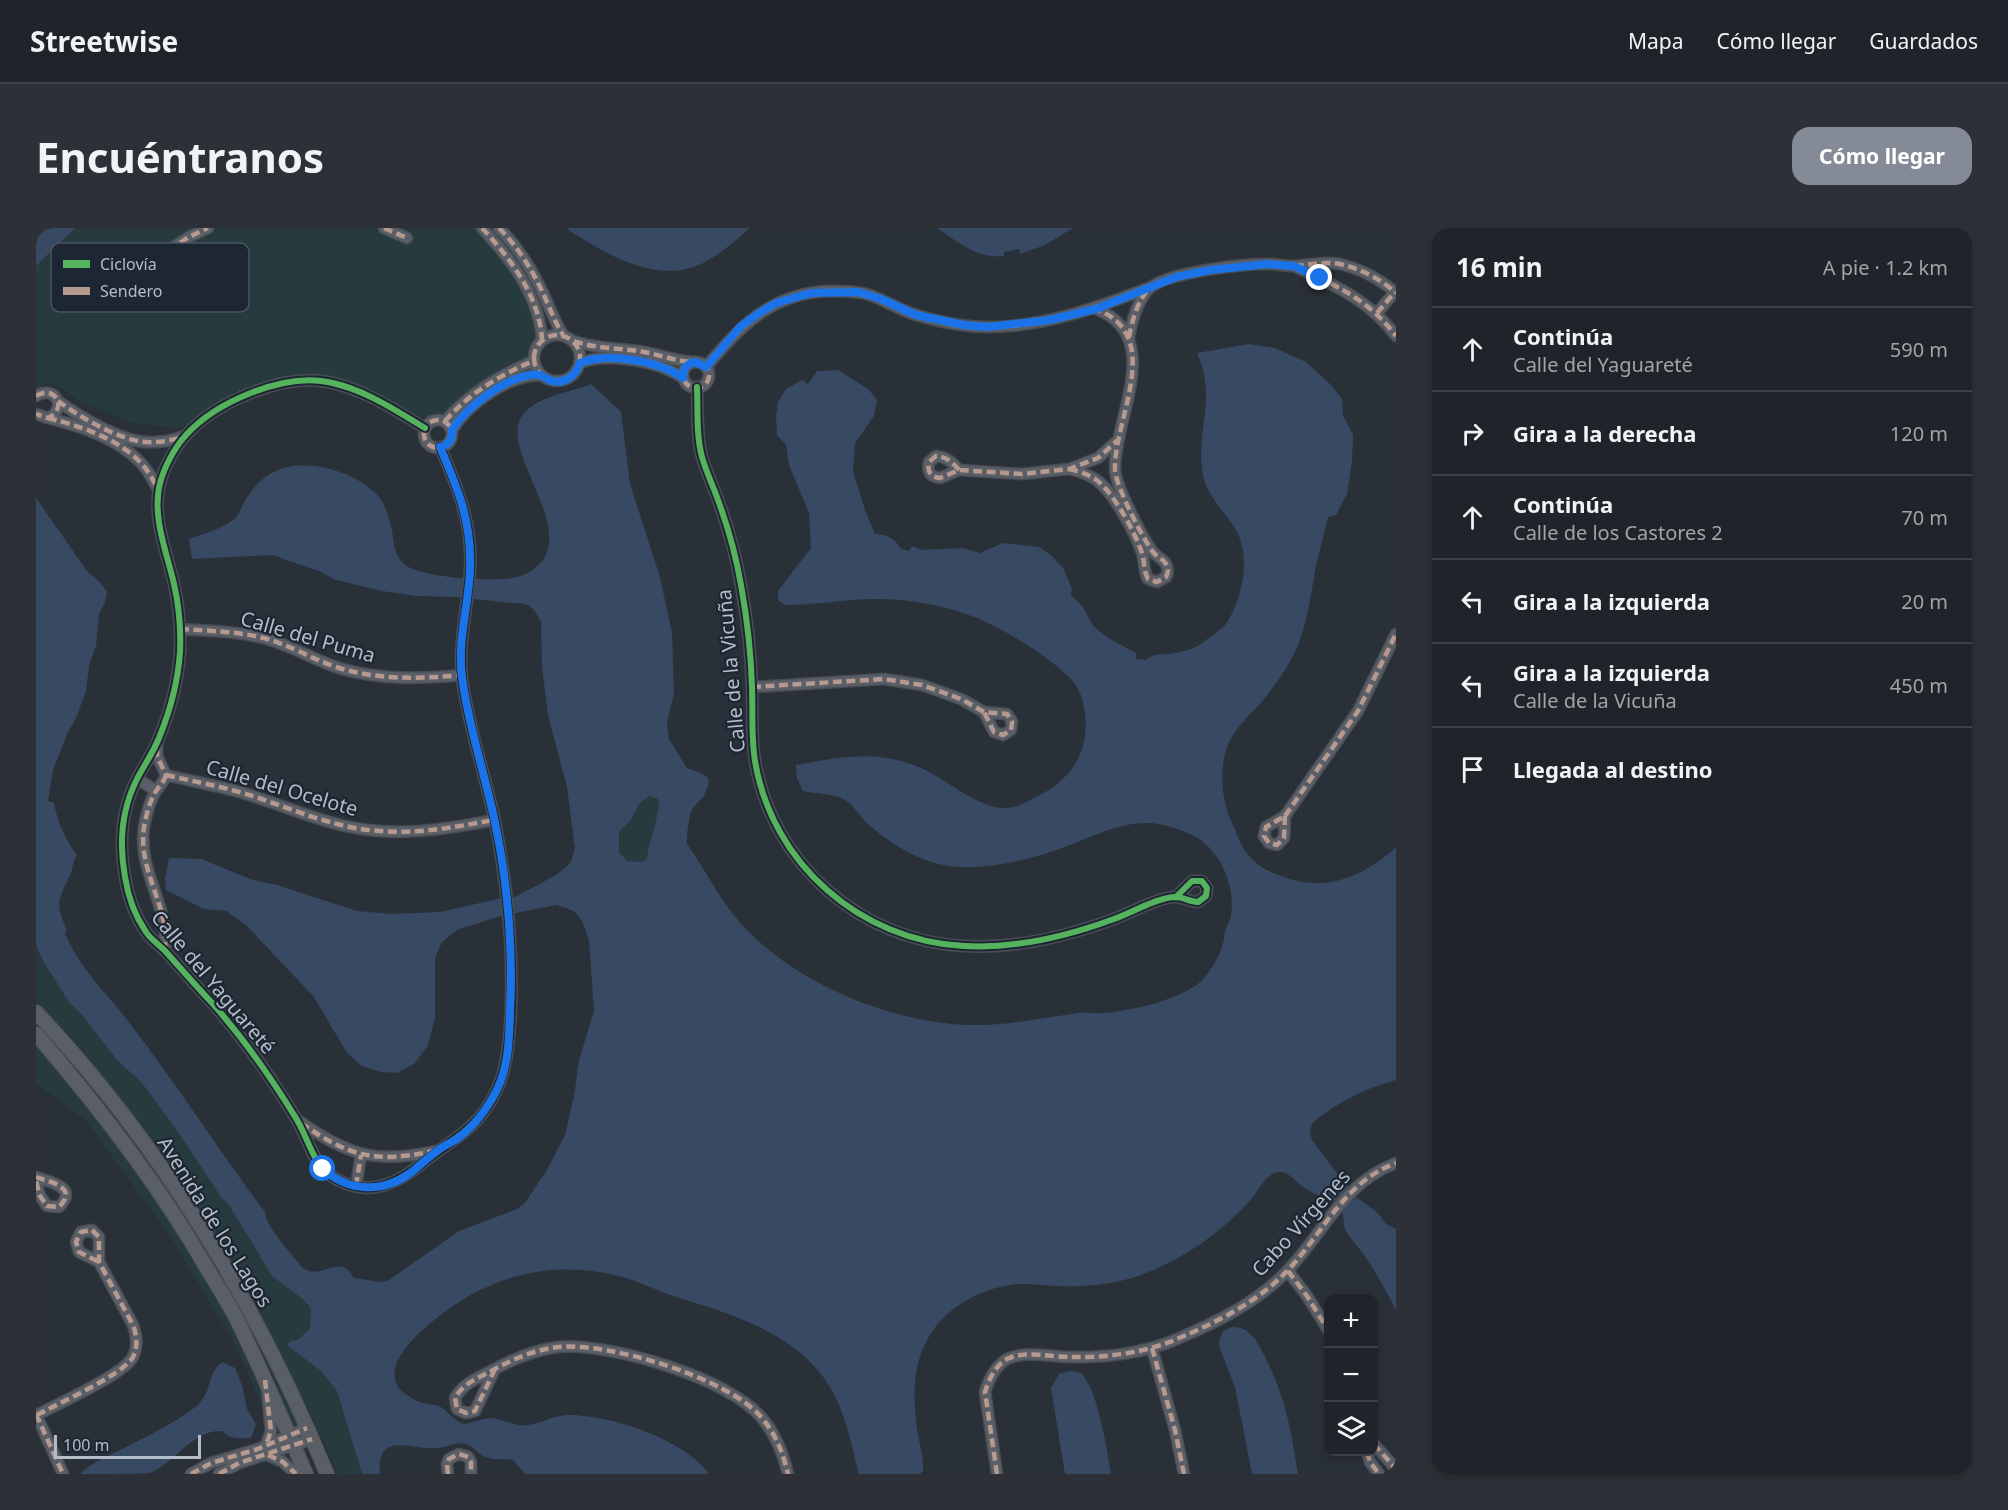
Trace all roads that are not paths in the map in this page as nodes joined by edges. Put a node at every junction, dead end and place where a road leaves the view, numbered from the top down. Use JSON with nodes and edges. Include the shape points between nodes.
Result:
{"nodes":[{"id":1,"x":208,"y":228,"type":"edge"},
{"id":2,"x":384,"y":228,"type":"edge"},
{"id":3,"x":482,"y":228,"type":"edge"},
{"id":4,"x":500,"y":228,"type":"edge"},
{"id":5,"x":407,"y":238,"type":"dead end"},
{"id":6,"x":179,"y":243,"type":"edge"},
{"id":7,"x":1294,"y":266,"type":"junction"},
{"id":8,"x":1151,"y":287,"type":"junction"},
{"id":9,"x":1396,"y":292,"type":"edge"},
{"id":10,"x":1096,"y":309,"type":"junction"},
{"id":11,"x":1377,"y":313,"type":"junction"},
{"id":12,"x":563,"y":335,"type":"junction"},
{"id":13,"x":1396,"y":336,"type":"edge"},
{"id":14,"x":1129,"y":337,"type":"junction"},
{"id":15,"x":542,"y":339,"type":"junction"},
{"id":16,"x":574,"y":341,"type":"junction"},
{"id":17,"x":533,"y":361,"type":"junction"},
{"id":18,"x":580,"y":363,"type":"junction"},
{"id":19,"x":700,"y":364,"type":"junction"},
{"id":20,"x":540,"y":375,"type":"junction"},
{"id":21,"x":683,"y":378,"type":"junction"},
{"id":22,"x":697,"y":387,"type":"junction"},
{"id":23,"x":36,"y":396,"type":"edge"},
{"id":24,"x":58,"y":401,"type":"junction"},
{"id":25,"x":36,"y":414,"type":"edge"},
{"id":26,"x":48,"y":418,"type":"junction"},
{"id":27,"x":448,"y":426,"type":"junction"},
{"id":28,"x":425,"y":428,"type":"junction"},
{"id":29,"x":185,"y":436,"type":"junction"},
{"id":30,"x":1120,"y":437,"type":"junction"},
{"id":31,"x":148,"y":442,"type":"junction"},
{"id":32,"x":440,"y":447,"type":"junction"},
{"id":33,"x":140,"y":461,"type":"junction"},
{"id":34,"x":1069,"y":469,"type":"junction"},
{"id":35,"x":959,"y":470,"type":"dead end"},
{"id":36,"x":1115,"y":475,"type":"junction"},
{"id":37,"x":1102,"y":485,"type":"junction"},
{"id":38,"x":158,"y":489,"type":"junction"},
{"id":39,"x":1155,"y":555,"type":"junction"},
{"id":40,"x":1144,"y":561,"type":"junction"},
{"id":41,"x":180,"y":629,"type":"junction"},
{"id":42,"x":1396,"y":634,"type":"edge"},
{"id":43,"x":462,"y":675,"type":"junction"},
{"id":44,"x":752,"y":687,"type":"junction"},
{"id":45,"x":984,"y":712,"type":"dead end"},
{"id":46,"x":157,"y":743,"type":"junction"},
{"id":47,"x":159,"y":761,"type":"junction"},
{"id":48,"x":147,"y":762,"type":"junction"},
{"id":49,"x":166,"y":775,"type":"junction"},
{"id":50,"x":137,"y":778,"type":"junction"},
{"id":51,"x":156,"y":791,"type":"junction"},
{"id":52,"x":1285,"y":816,"type":"dead end"},
{"id":53,"x":494,"y":820,"type":"junction"},
{"id":54,"x":144,"y":859,"type":"junction"},
{"id":55,"x":122,"y":861,"type":"junction"},
{"id":56,"x":1176,"y":897,"type":"dead end"},
{"id":57,"x":165,"y":951,"type":"junction"},
{"id":58,"x":36,"y":1012,"type":"edge"},
{"id":59,"x":36,"y":1035,"type":"edge"},
{"id":60,"x":299,"y":1121,"type":"junction"},
{"id":61,"x":438,"y":1150,"type":"junction"},
{"id":62,"x":361,"y":1155,"type":"junction"},
{"id":63,"x":1396,"y":1163,"type":"edge"},
{"id":64,"x":356,"y":1186,"type":"junction"},
{"id":65,"x":99,"y":1262,"type":"dead end"},
{"id":66,"x":1288,"y":1271,"type":"junction"},
{"id":67,"x":1324,"y":1322,"type":"edge"},
{"id":68,"x":1152,"y":1348,"type":"junction"},
{"id":69,"x":495,"y":1370,"type":"dead end"},
{"id":70,"x":265,"y":1380,"type":"junction"},
{"id":71,"x":36,"y":1414,"type":"edge"},
{"id":72,"x":310,"y":1434,"type":"junction"},
{"id":73,"x":292,"y":1441,"type":"junction"},
{"id":74,"x":1378,"y":1449,"type":"edge"},
{"id":75,"x":267,"y":1450,"type":"junction"},
{"id":76,"x":1368,"y":1456,"type":"edge"},
{"id":77,"x":1396,"y":1469,"type":"edge"},
{"id":78,"x":63,"y":1474,"type":"edge"},
{"id":79,"x":191,"y":1474,"type":"edge"},
{"id":80,"x":219,"y":1474,"type":"edge"},
{"id":81,"x":296,"y":1474,"type":"edge"},
{"id":82,"x":306,"y":1474,"type":"edge"},
{"id":83,"x":327,"y":1474,"type":"edge"},
{"id":84,"x":448,"y":1474,"type":"edge"},
{"id":85,"x":471,"y":1474,"type":"edge"},
{"id":86,"x":788,"y":1474,"type":"edge"},
{"id":87,"x":997,"y":1474,"type":"edge"},
{"id":88,"x":1184,"y":1474,"type":"edge"},
{"id":89,"x":1379,"y":1474,"type":"edge"}],
"edges":[{"from":1,"to":6,"type":"street"},
{"from":2,"to":5,"type":"street"},
{"from":3,"to":15,"type":"street","via":[[529,293]]},
{"from":4,"to":12,"type":"street","via":[[537,281]]},
{"from":7,"to":8,"type":"street","via":[[1268,264],[1210,270]]},
{"from":7,"to":9,"type":"street","via":[[1320,262],[1355,268]]},
{"from":7,"to":11,"type":"street","via":[[1343,289]]},
{"from":8,"to":10,"type":"street"},
{"from":8,"to":14,"type":"street","via":[[1135,314]]},
{"from":9,"to":11,"type":"street"},
{"from":10,"to":14,"type":"street","via":[[1116,319]]},
{"from":10,"to":19,"type":"street","via":[[1049,320],[987,327],[916,315],[858,292],[811,293],[776,303],[759,313]]},
{"from":11,"to":13,"type":"street"},
{"from":12,"to":15,"type":"street"},
{"from":12,"to":16,"type":"street"},
{"from":14,"to":30,"type":"street","via":[[1131,377]]},
{"from":15,"to":17,"type":"street"},
{"from":16,"to":18,"type":"street"},
{"from":16,"to":19,"type":"street"},
{"from":17,"to":20,"type":"street"},
{"from":17,"to":27,"type":"street","via":[[484,386],[458,407]]},
{"from":18,"to":20,"type":"street","via":[[567,380],[552,381]]},
{"from":18,"to":21,"type":"street","via":[[604,358],[630,360],[668,369]]},
{"from":19,"to":21,"type":"street","via":[[686,367]]},
{"from":19,"to":22,"type":"street","via":[[708,378]]},
{"from":20,"to":27,"type":"street","via":[[518,378]]},
{"from":21,"to":22,"type":"street"},
{"from":22,"to":44,"type":"street","name":"Calle de la Vicuña","via":[[702,457],[724,516],[739,573]]},
{"from":23,"to":24,"type":"street","via":[[49,393]]},
{"from":24,"to":26,"type":"street","via":[[57,410]]},
{"from":24,"to":31,"type":"street","via":[[79,416],[125,437]]},
{"from":25,"to":26,"type":"street"},
{"from":26,"to":33,"type":"street","via":[[116,443]]},
{"from":27,"to":28,"type":"street","via":[[441,420],[432,421]]},
{"from":27,"to":32,"type":"street","via":[[452,435]]},
{"from":28,"to":29,"type":"street","name":"Calle del Yaguareté","via":[[350,388],[325,381],[299,380],[272,385],[234,402],[207,417]]},
{"from":28,"to":32,"type":"street","via":[[426,440]]},
{"from":29,"to":31,"type":"street"},
{"from":29,"to":38,"type":"street","name":"Calle del Yaguareté"},
{"from":30,"to":34,"type":"street","via":[[1098,458]]},
{"from":30,"to":36,"type":"street"},
{"from":31,"to":33,"type":"street"},
{"from":32,"to":43,"type":"street","name":"Calle del Yaguareté","via":[[465,509],[469,530]]},
{"from":33,"to":38,"type":"street"},
{"from":34,"to":35,"type":"street","via":[[1022,474]]},
{"from":34,"to":37,"type":"street"},
{"from":36,"to":37,"type":"street"},
{"from":36,"to":39,"type":"street"},
{"from":37,"to":40,"type":"street","via":[[1115,501]]},
{"from":38,"to":41,"type":"street","name":"Calle del Yaguareté","via":[[161,537],[174,582]]},
{"from":39,"to":40,"type":"street"},
{"from":39,"to":40,"type":"street","via":[[1168,568],[1162,580],[1148,579]]},
{"from":41,"to":43,"type":"street","name":"Calle del Puma","via":[[267,639],[360,673],[406,678]]},
{"from":41,"to":46,"type":"street","name":"Calle del Yaguareté","via":[[174,693]]},
{"from":42,"to":52,"type":"street","via":[[1358,711]]},
{"from":43,"to":53,"type":"street","name":"Calle del Yaguareté"},
{"from":44,"to":45,"type":"street","via":[[884,679],[922,685]]},
{"from":44,"to":56,"type":"street","name":"Calle de la Vicuña","via":[[755,763],[782,835],[812,877],[872,922],[918,939],[965,946],[990,945],[1067,933]]},
{"from":46,"to":47,"type":"street"},
{"from":46,"to":48,"type":"street","name":"Calle del Yaguareté"},
{"from":47,"to":48,"type":"street"},
{"from":47,"to":49,"type":"street"},
{"from":48,"to":50,"type":"street","name":"Calle del Yaguareté"},
{"from":49,"to":51,"type":"street","name":"Calle del Yaguareté"},
{"from":49,"to":53,"type":"street","name":"Calle del Ocelote","via":[[358,829],[422,831]]},
{"from":50,"to":51,"type":"street"},
{"from":50,"to":55,"type":"street","name":"Calle del Yaguareté","via":[[123,820]]},
{"from":51,"to":54,"type":"street","name":"Calle del Yaguareté","via":[[144,826]]},
{"from":53,"to":61,"type":"street","name":"Calle del Yaguareté","via":[[510,926],[509,1052],[500,1085],[483,1113]]},
{"from":54,"to":55,"type":"street"},
{"from":54,"to":57,"type":"street","name":"Calle del Yaguareté","via":[[164,923]]},
{"from":55,"to":57,"type":"street","name":"Calle del Yaguareté","via":[[132,905],[143,928]]},
{"from":57,"to":60,"type":"street","name":"Calle del Yaguareté","via":[[255,1055]]},
{"from":58,"to":72,"type":"street","name":"Avenida de los Lagos","via":[[124,1115],[181,1197],[288,1384]]},
{"from":59,"to":70,"type":"street","name":"Avenida de los Lagos","via":[[112,1126],[166,1202],[234,1315]]},
{"from":60,"to":62,"type":"street","name":"Calle del Yaguareté","via":[[338,1147]]},
{"from":60,"to":64,"type":"street","name":"Calle del Yaguareté","via":[[317,1162],[335,1178]]},
{"from":61,"to":62,"type":"street","name":"Calle del Yaguareté","via":[[393,1158]]},
{"from":61,"to":64,"type":"street","name":"Calle del Yaguareté","via":[[395,1182],[379,1188]]},
{"from":62,"to":64,"type":"street"},
{"from":63,"to":66,"type":"street","name":"Cabo Vírgenes","via":[[1356,1186]]},
{"from":65,"to":71,"type":"street","via":[[137,1336],[133,1358],[111,1375]]},
{"from":66,"to":67,"type":"street"},
{"from":66,"to":68,"type":"street","name":"Cabo Vírgenes","via":[[1227,1316]]},
{"from":68,"to":87,"type":"street","name":"Cabo Vírgenes","via":[[1093,1356],[1018,1355],[1001,1364],[985,1392]]},
{"from":68,"to":88,"type":"street"},
{"from":69,"to":86,"type":"street","via":[[524,1354],[577,1347],[638,1358],[692,1375],[740,1398],[756,1412],[778,1442]]},
{"from":70,"to":73,"type":"street","name":"Avenida de los Lagos"},
{"from":70,"to":75,"type":"street","via":[[271,1431]]},
{"from":71,"to":78,"type":"street"},
{"from":72,"to":73,"type":"street"},
{"from":72,"to":83,"type":"street","name":"Avenida de los Lagos"},
{"from":73,"to":75,"type":"street"},
{"from":73,"to":82,"type":"street","name":"Avenida de los Lagos"},
{"from":74,"to":77,"type":"street"},
{"from":75,"to":79,"type":"street","via":[[211,1463]]},
{"from":75,"to":80,"type":"street"},
{"from":75,"to":81,"type":"street"},
{"from":76,"to":89,"type":"street"},
{"from":84,"to":85,"type":"street","via":[[449,1459],[459,1454],[471,1462]]}]}
